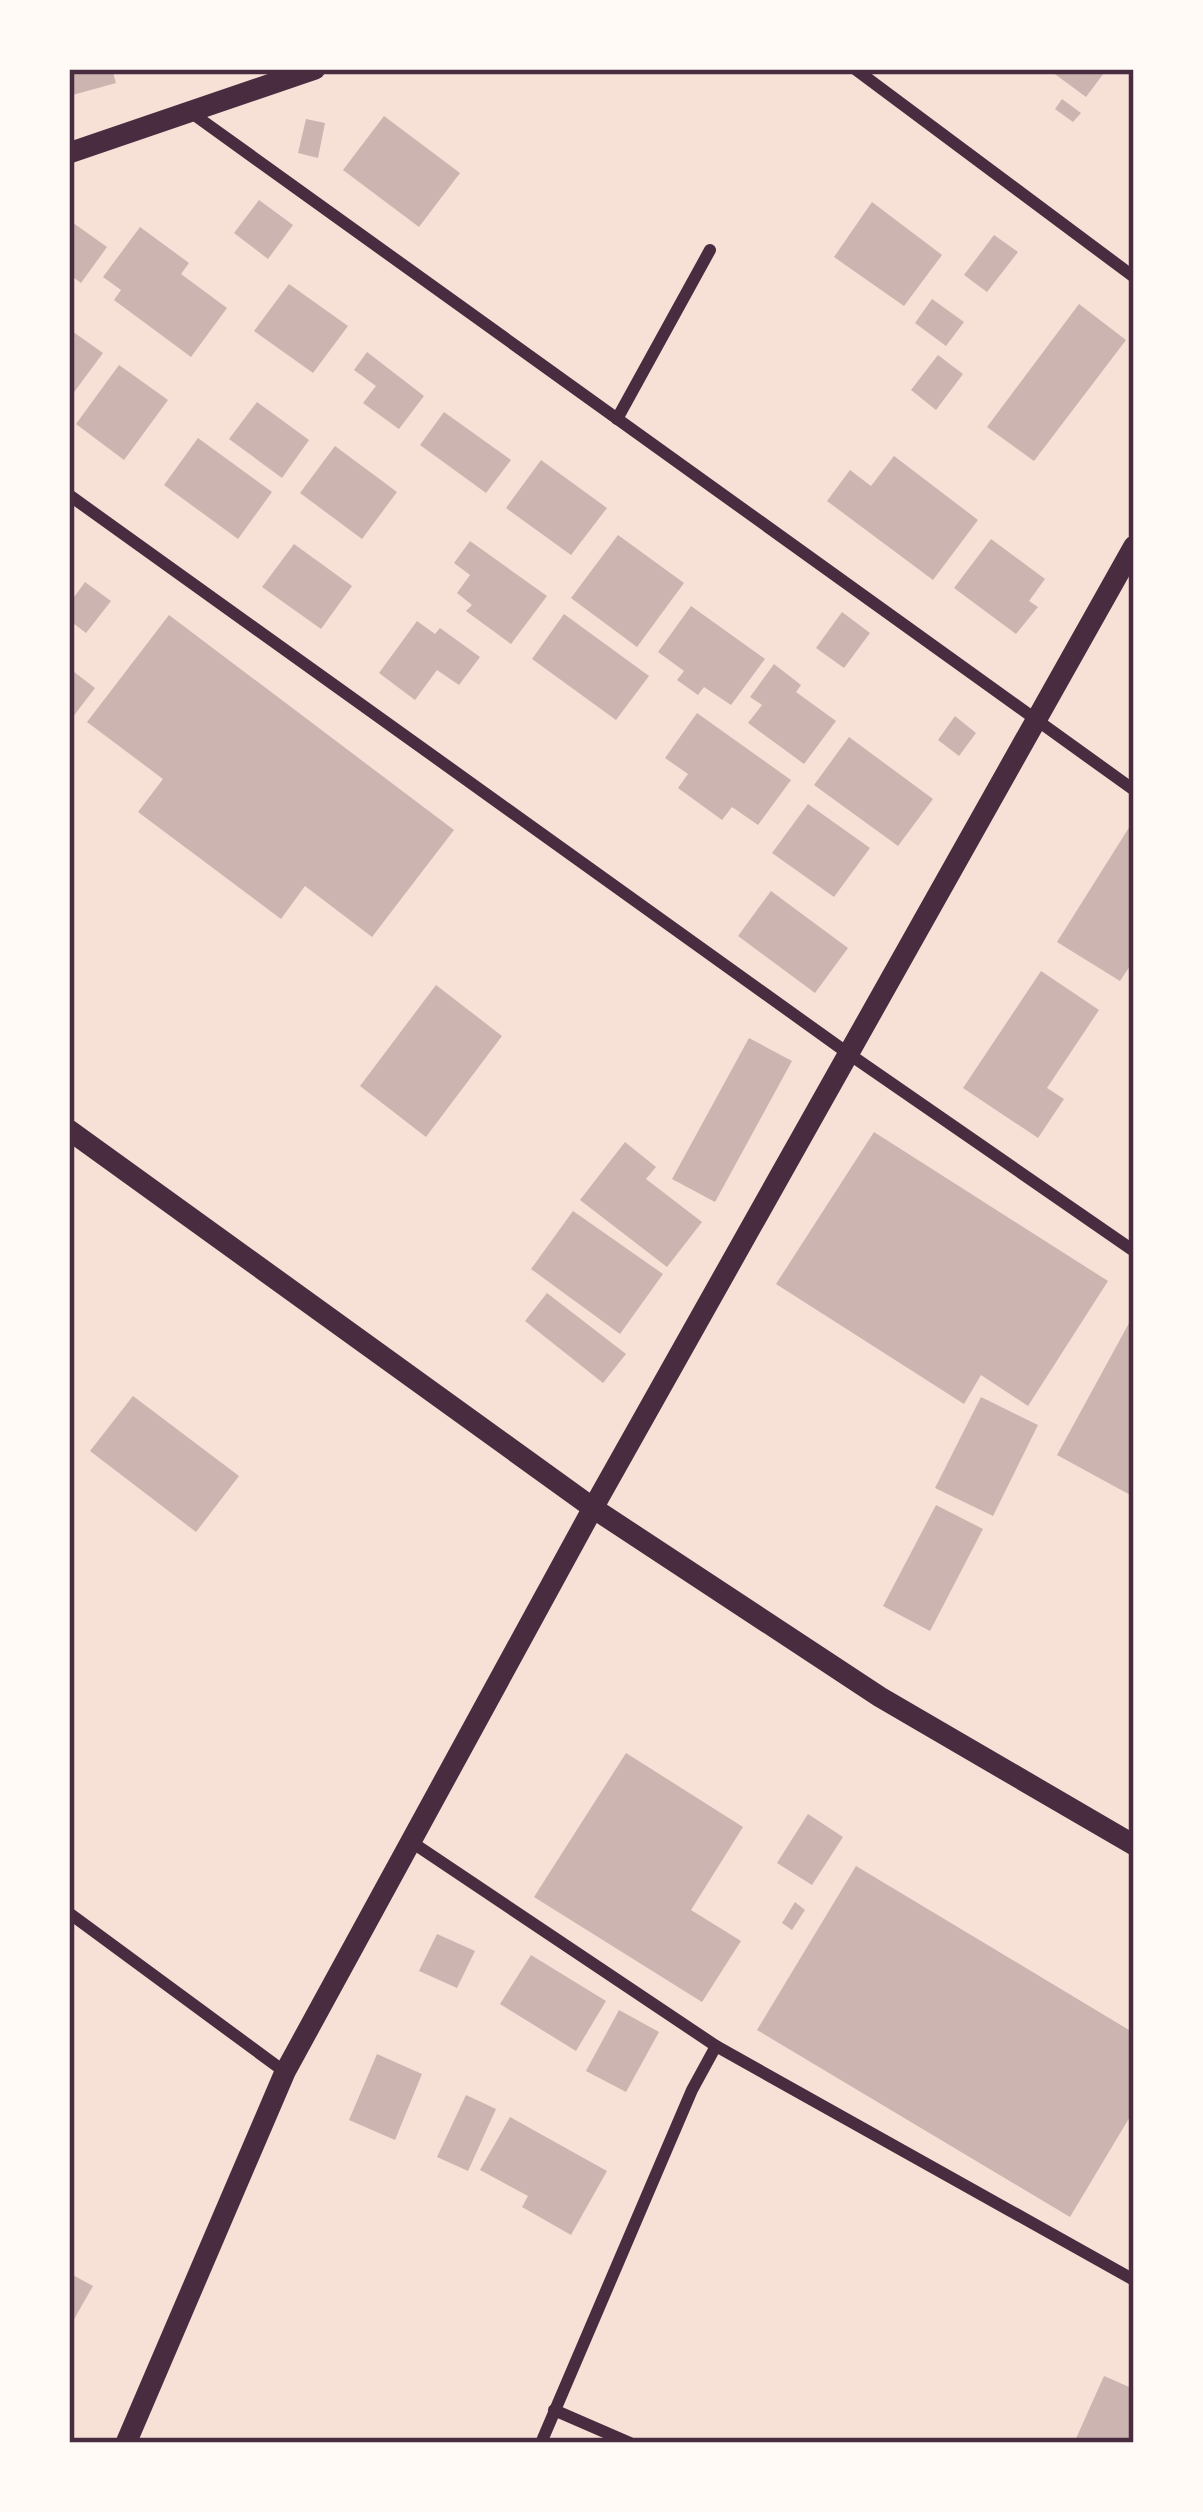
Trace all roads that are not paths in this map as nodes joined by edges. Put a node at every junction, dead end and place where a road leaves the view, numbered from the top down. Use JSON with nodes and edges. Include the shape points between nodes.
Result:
{"nodes":[{"id":1,"x":315,"y":69,"type":"edge"},
{"id":2,"x":855,"y":69,"type":"edge"},
{"id":3,"x":193,"y":114,"type":"junction"},
{"id":4,"x":69,"y":153,"type":"edge"},
{"id":5,"x":710,"y":250,"type":"dead end"},
{"id":6,"x":1134,"y":277,"type":"edge"},
{"id":7,"x":617,"y":419,"type":"junction"},
{"id":8,"x":69,"y":494,"type":"edge"},
{"id":9,"x":1134,"y":546,"type":"edge"},
{"id":10,"x":1035,"y":719,"type":"junction"},
{"id":11,"x":1134,"y":790,"type":"edge"},
{"id":12,"x":849,"y":1054,"type":"junction"},
{"id":13,"x":69,"y":1130,"type":"edge"},
{"id":14,"x":1134,"y":1251,"type":"edge"},
{"id":15,"x":593,"y":1508,"type":"junction"},
{"id":16,"x":410,"y":1841,"type":"junction"},
{"id":17,"x":1134,"y":1845,"type":"edge"},
{"id":18,"x":69,"y":1913,"type":"edge"},
{"id":19,"x":716,"y":2046,"type":"junction"},
{"id":20,"x":285,"y":2072,"type":"junction"},
{"id":21,"x":1134,"y":2280,"type":"edge"},
{"id":22,"x":554,"y":2410,"type":"junction"},
{"id":23,"x":126,"y":2443,"type":"edge"},
{"id":24,"x":541,"y":2443,"type":"edge"},
{"id":25,"x":630,"y":2443,"type":"edge"}],
"edges":[{"from":1,"to":3,"type":"street"},
{"from":2,"to":6,"type":"street"},
{"from":3,"to":4,"type":"street"},
{"from":3,"to":7,"type":"street"},
{"from":5,"to":7,"type":"street"},
{"from":7,"to":10,"type":"street"},
{"from":8,"to":12,"type":"street"},
{"from":9,"to":10,"type":"street"},
{"from":10,"to":11,"type":"street"},
{"from":10,"to":12,"type":"street"},
{"from":12,"to":14,"type":"street"},
{"from":12,"to":15,"type":"street"},
{"from":13,"to":15,"type":"street"},
{"from":15,"to":16,"type":"street"},
{"from":15,"to":17,"type":"street","via":[[880,1697]]},
{"from":16,"to":19,"type":"street"},
{"from":16,"to":20,"type":"street"},
{"from":18,"to":20,"type":"street"},
{"from":19,"to":21,"type":"street"},
{"from":19,"to":22,"type":"street"},
{"from":20,"to":23,"type":"street"},
{"from":22,"to":24,"type":"street"},
{"from":22,"to":25,"type":"street"}]}
